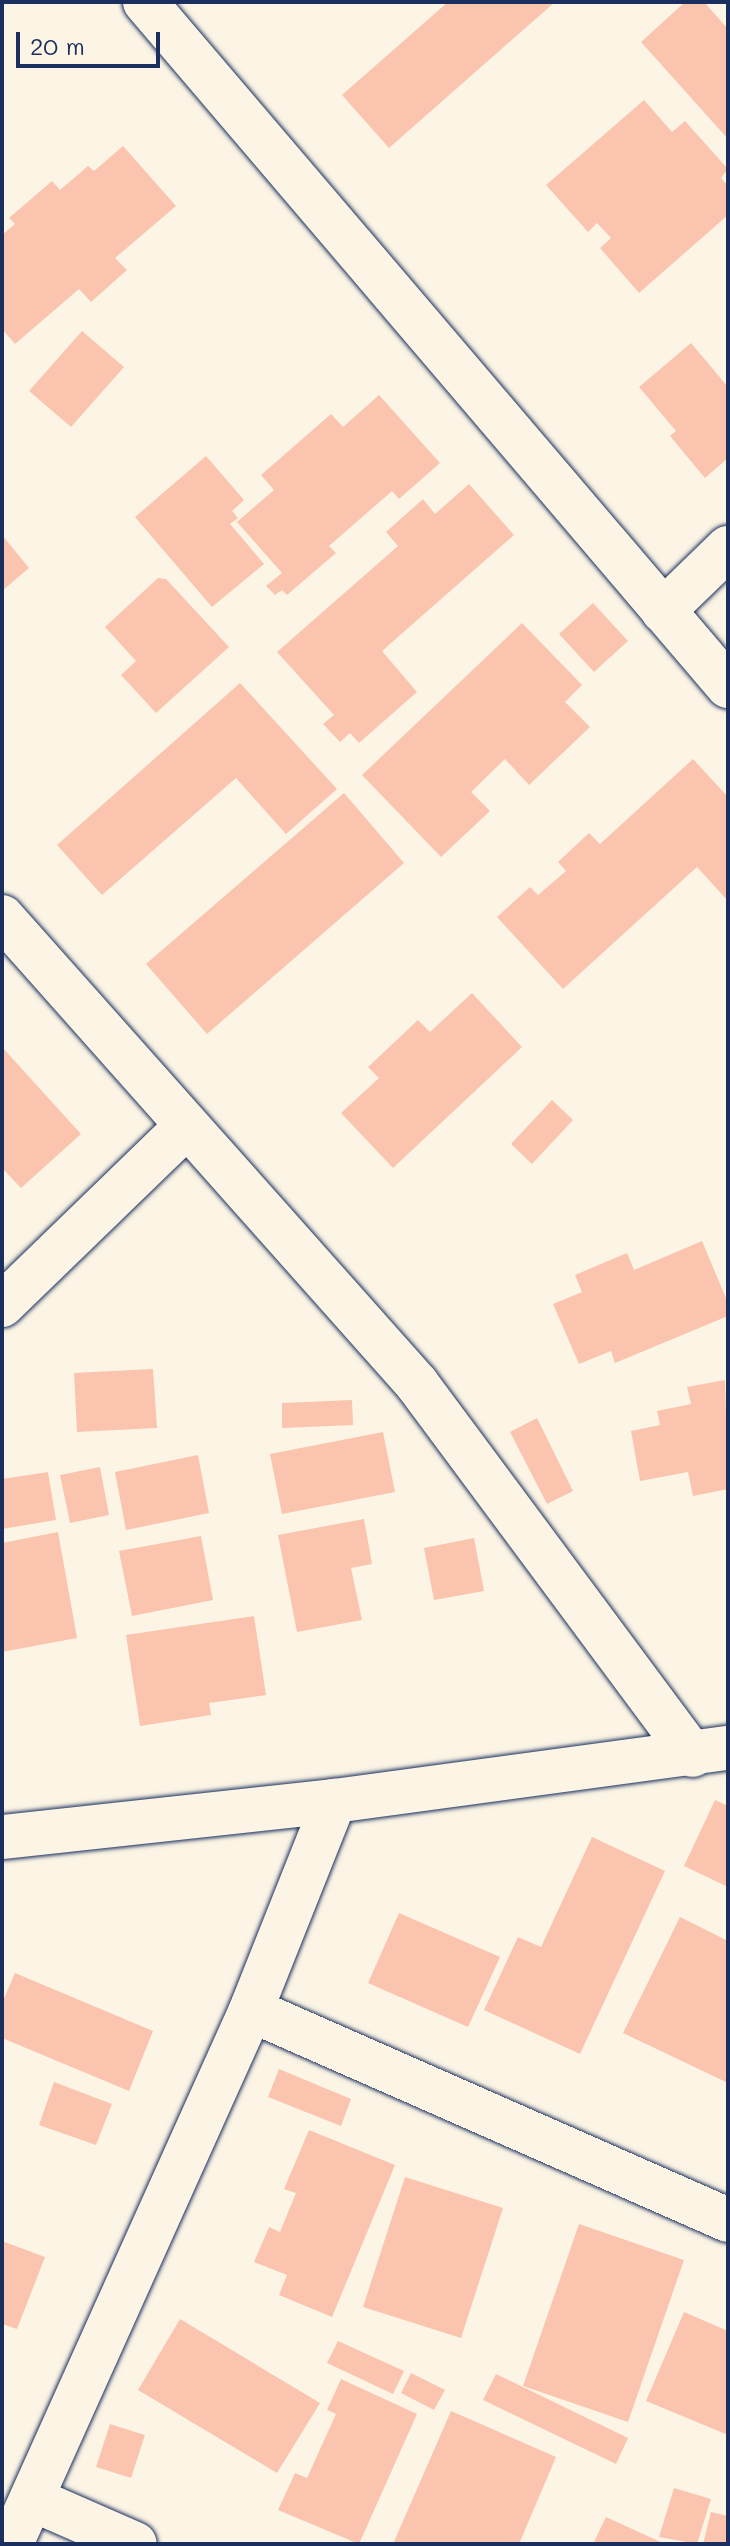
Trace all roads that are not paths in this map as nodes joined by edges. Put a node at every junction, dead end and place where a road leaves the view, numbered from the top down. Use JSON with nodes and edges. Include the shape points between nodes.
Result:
{"nodes":[{"id":1,"x":145,"y":2,"type":"edge"},
{"id":2,"x":728,"y":548,"type":"edge"},
{"id":3,"x":663,"y":611,"type":"junction"},
{"id":4,"x":728,"y":686,"type":"edge"},
{"id":5,"x":2,"y":917,"type":"edge"},
{"id":6,"x":187,"y":1126,"type":"junction"},
{"id":7,"x":2,"y":1305,"type":"edge"},
{"id":8,"x":710,"y":1751,"type":"edge"},
{"id":9,"x":334,"y":1801,"type":"junction"},
{"id":10,"x":2,"y":1837,"type":"edge"},
{"id":11,"x":251,"y":2010,"type":"junction"},
{"id":12,"x":728,"y":2220,"type":"edge"},
{"id":13,"x":32,"y":2499,"type":"junction"},
{"id":14,"x":11,"y":2544,"type":"edge"},
{"id":15,"x":135,"y":2544,"type":"edge"}],
"edges":[{"from":1,"to":3,"type":"street"},
{"from":2,"to":3,"type":"street"},
{"from":3,"to":4,"type":"street"},
{"from":5,"to":6,"type":"street"},
{"from":6,"to":7,"type":"street"},
{"from":6,"to":8,"type":"street","via":[[417,1384]]},
{"from":8,"to":9,"type":"street"},
{"from":9,"to":10,"type":"street"},
{"from":9,"to":11,"type":"street"},
{"from":11,"to":12,"type":"street"},
{"from":11,"to":13,"type":"street"},
{"from":13,"to":14,"type":"street"},
{"from":13,"to":15,"type":"street"}]}
